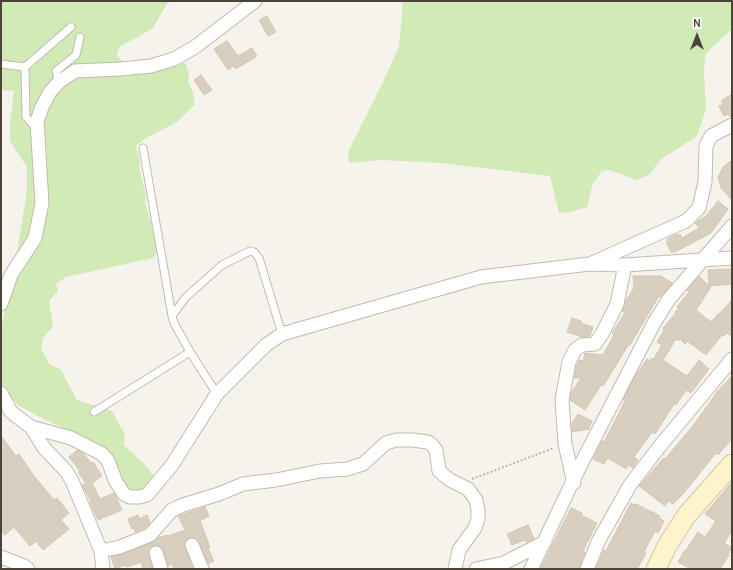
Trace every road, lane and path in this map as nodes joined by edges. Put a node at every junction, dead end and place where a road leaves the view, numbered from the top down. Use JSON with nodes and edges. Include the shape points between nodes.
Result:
{"nodes":[{"id":1,"x":255,"y":1,"type":"edge"},
{"id":2,"x":72,"y":27,"type":"dead end"},
{"id":3,"x":80,"y":37,"type":"dead end"},
{"id":4,"x":1,"y":64,"type":"edge"},
{"id":5,"x":25,"y":67,"type":"junction"},
{"id":6,"x":59,"y":82,"type":"junction"},
{"id":7,"x":732,"y":125,"type":"edge"},
{"id":8,"x":38,"y":130,"type":"junction"},
{"id":9,"x":143,"y":148,"type":"dead end"},
{"id":10,"x":732,"y":226,"type":"edge"},
{"id":11,"x":732,"y":258,"type":"edge"},
{"id":12,"x":703,"y":260,"type":"junction"},
{"id":13,"x":589,"y":264,"type":"junction"},
{"id":14,"x":625,"y":265,"type":"junction"},
{"id":15,"x":1,"y":304,"type":"edge"},
{"id":16,"x":172,"y":316,"type":"junction"},
{"id":17,"x":282,"y":334,"type":"junction"},
{"id":18,"x":190,"y":352,"type":"junction"},
{"id":19,"x":732,"y":359,"type":"edge"},
{"id":20,"x":1,"y":392,"type":"edge"},
{"id":21,"x":217,"y":394,"type":"junction"},
{"id":22,"x":94,"y":412,"type":"dead end"},
{"id":23,"x":6,"y":415,"type":"edge"},
{"id":24,"x":31,"y":427,"type":"junction"},
{"id":25,"x":565,"y":444,"type":"junction"},
{"id":26,"x":732,"y":464,"type":"edge"},
{"id":27,"x":574,"y":483,"type":"junction"},
{"id":28,"x":462,"y":486,"type":"junction"},
{"id":29,"x":219,"y":494,"type":"junction"},
{"id":30,"x":236,"y":496,"type":"dead end"},
{"id":31,"x":545,"y":542,"type":"junction"},
{"id":32,"x":192,"y":545,"type":"dead end"},
{"id":33,"x":101,"y":551,"type":"junction"},
{"id":34,"x":156,"y":553,"type":"dead end"},
{"id":35,"x":1,"y":558,"type":"edge"},
{"id":36,"x":28,"y":569,"type":"edge"},
{"id":37,"x":103,"y":569,"type":"edge"},
{"id":38,"x":161,"y":569,"type":"edge"},
{"id":39,"x":202,"y":569,"type":"edge"},
{"id":40,"x":455,"y":569,"type":"edge"},
{"id":41,"x":476,"y":569,"type":"edge"},
{"id":42,"x":531,"y":569,"type":"edge"},
{"id":43,"x":587,"y":569,"type":"edge"},
{"id":44,"x":656,"y":569,"type":"edge"}],
"edges":[{"from":1,"to":6,"type":"street","via":[[195,47],[174,59],[151,66],[75,71]]},
{"from":2,"to":5,"type":"lane"},
{"from":3,"to":6,"type":"lane","via":[[76,55],[56,71]]},
{"from":4,"to":5,"type":"lane"},
{"from":5,"to":8,"type":"lane","via":[[26,117]]},
{"from":6,"to":8,"type":"street","via":[[42,107],[37,121]]},
{"from":7,"to":13,"type":"street","via":[[711,136],[706,146],[705,182],[699,208],[686,221]]},
{"from":8,"to":15,"type":"street","via":[[42,203],[35,238],[12,275]]},
{"from":9,"to":16,"type":"lane"},
{"from":10,"to":12,"type":"street"},
{"from":11,"to":12,"type":"street"},
{"from":12,"to":14,"type":"street"},
{"from":12,"to":27,"type":"street","via":[[669,299],[654,323],[582,462]]},
{"from":13,"to":14,"type":"street"},
{"from":13,"to":17,"type":"street","via":[[481,277]]},
{"from":14,"to":25,"type":"street","via":[[617,304],[602,334],[595,344],[582,345],[575,350],[569,362],[562,400]]},
{"from":16,"to":17,"type":"lane","via":[[185,298],[222,265],[250,251],[259,258]]},
{"from":16,"to":18,"type":"lane"},
{"from":17,"to":21,"type":"street","via":[[266,345]]},
{"from":18,"to":21,"type":"lane"},
{"from":18,"to":22,"type":"lane"},
{"from":19,"to":43,"type":"street","via":[[630,485]]},
{"from":20,"to":23,"type":"street"},
{"from":21,"to":24,"type":"street","via":[[172,465],[147,495],[139,497],[124,494],[102,454],[71,438]]},
{"from":23,"to":24,"type":"street"},
{"from":24,"to":33,"type":"street","via":[[44,448],[72,481]]},
{"from":25,"to":27,"type":"street"},
{"from":25,"to":28,"type":"path","via":[[471,479]]},
{"from":26,"to":44,"type":"street","via":[[686,516]]},
{"from":27,"to":31,"type":"street"},
{"from":28,"to":29,"type":"street","via":[[439,471],[436,450],[428,442],[396,440],[386,443],[363,464],[347,469],[243,484]]},
{"from":28,"to":40,"type":"street","via":[[468,489],[476,500],[478,519],[460,550]]},
{"from":29,"to":30,"type":"street","via":[[221,499]]},
{"from":29,"to":33,"type":"street","via":[[183,504],[172,510],[154,532],[144,538]]},
{"from":31,"to":41,"type":"street","via":[[504,563]]},
{"from":31,"to":42,"type":"street"},
{"from":32,"to":39,"type":"street"},
{"from":33,"to":37,"type":"street"},
{"from":34,"to":38,"type":"street"},
{"from":35,"to":36,"type":"street"}]}
